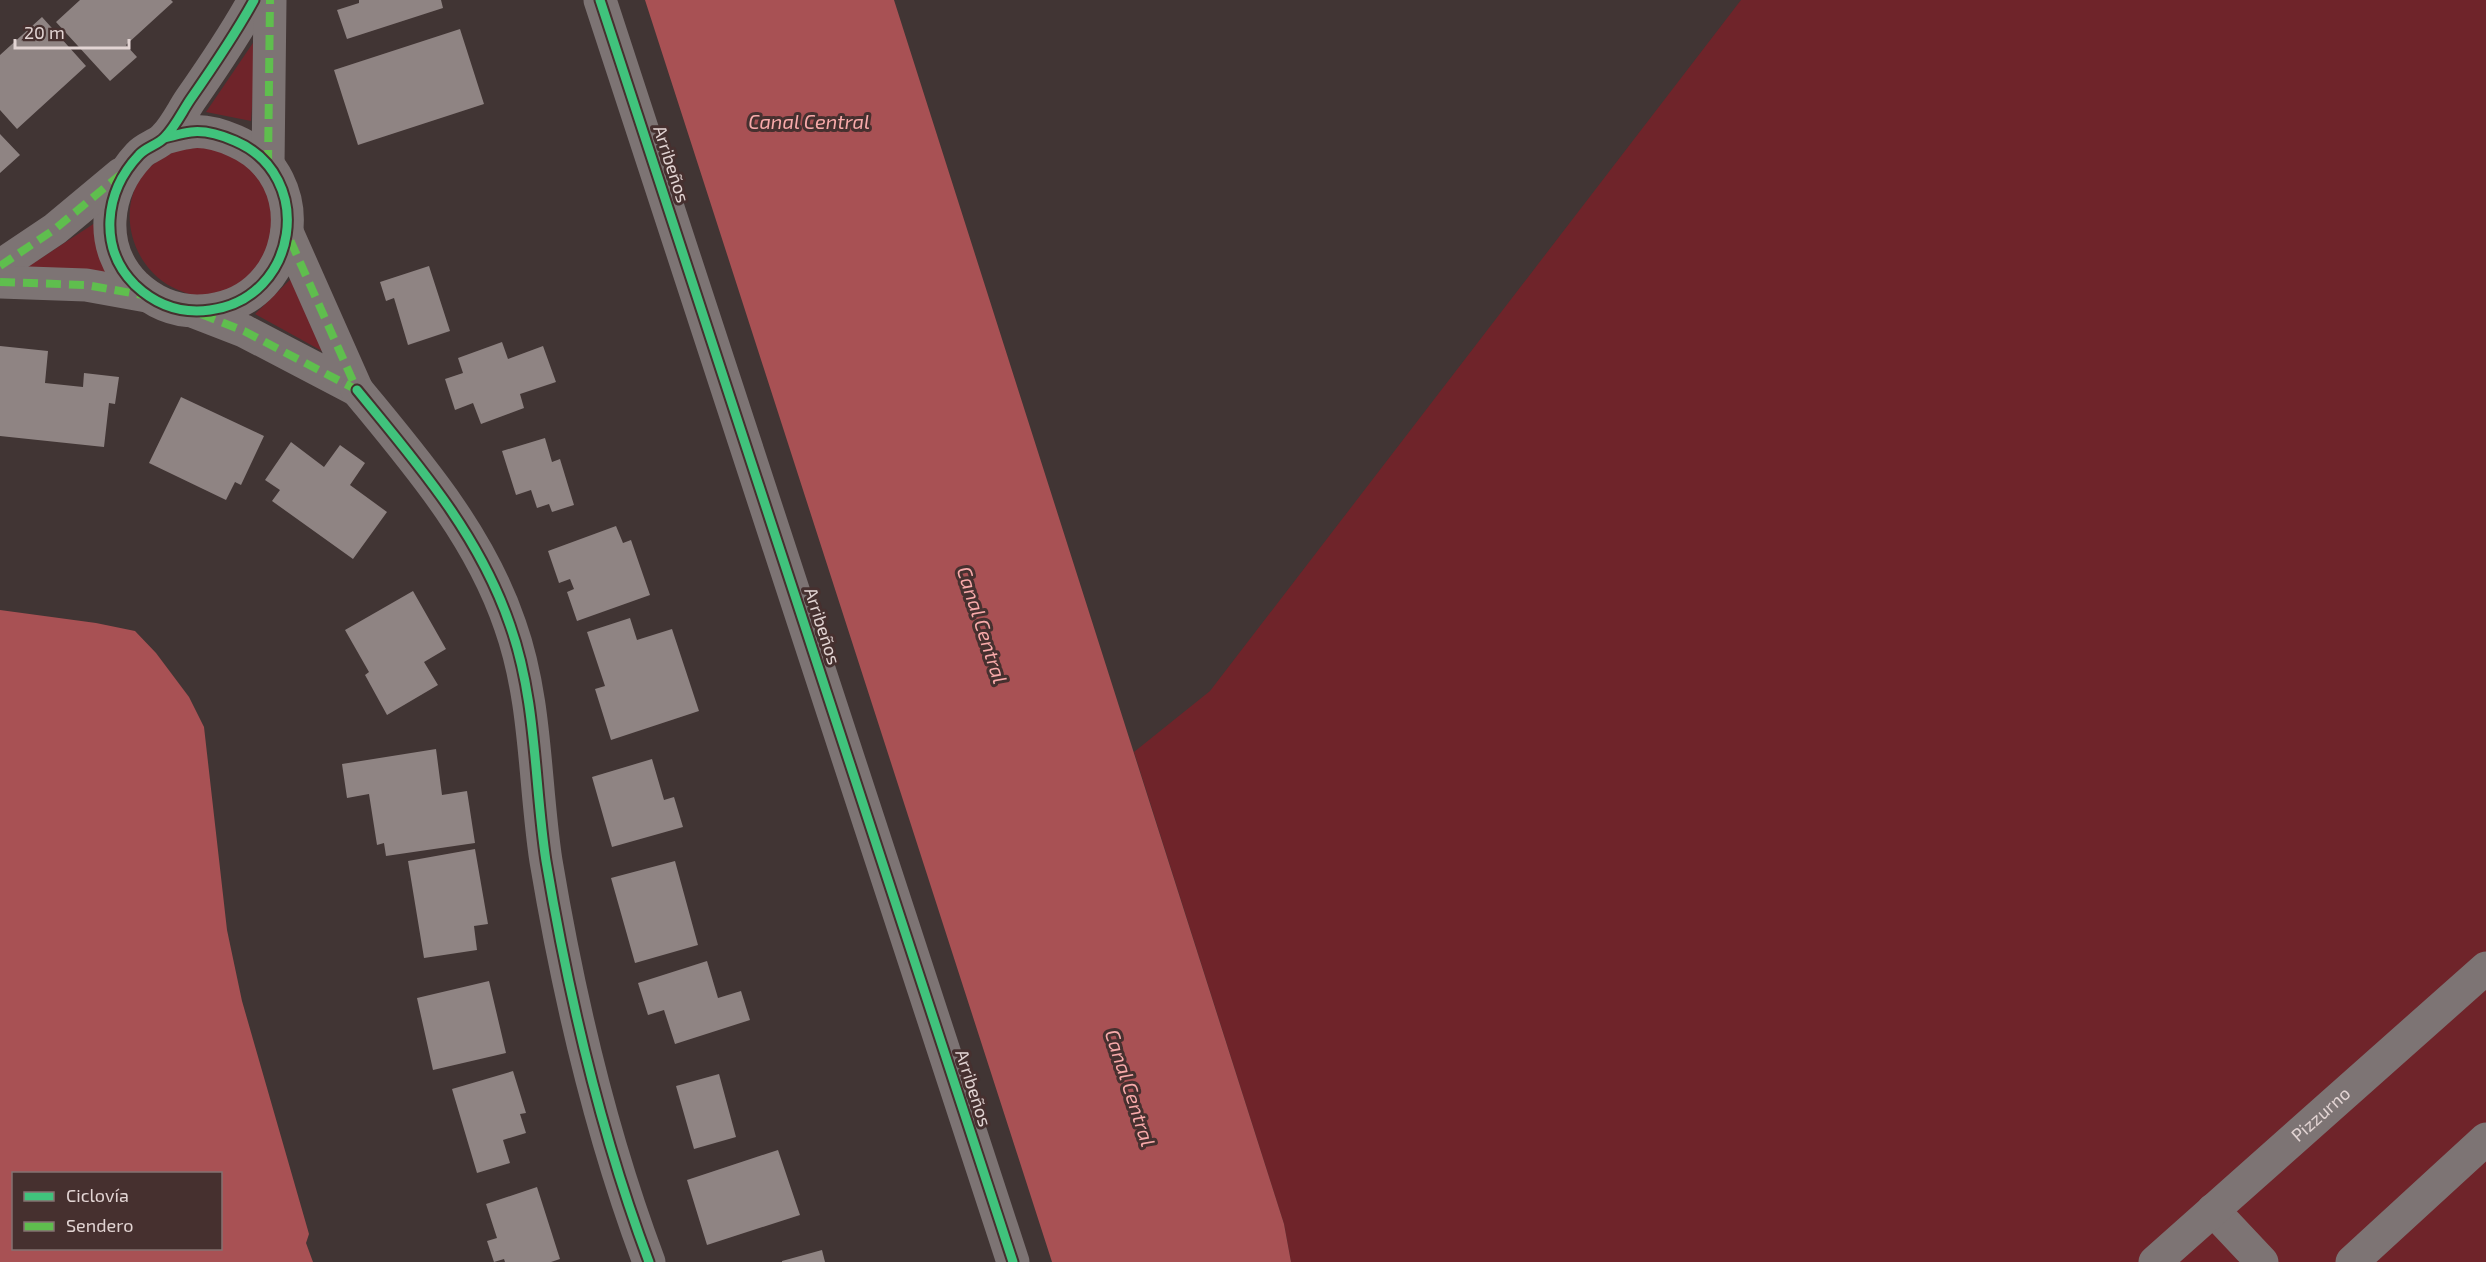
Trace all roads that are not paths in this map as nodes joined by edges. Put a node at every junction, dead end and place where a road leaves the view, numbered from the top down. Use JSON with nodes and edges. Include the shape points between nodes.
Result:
{"nodes":[{"id":1,"x":254,"y":0,"type":"edge"},
{"id":2,"x":270,"y":0,"type":"edge"},
{"id":3,"x":600,"y":0,"type":"edge"},
{"id":4,"x":164,"y":138,"type":"junction"},
{"id":5,"x":268,"y":165,"type":"junction"},
{"id":6,"x":123,"y":173,"type":"junction"},
{"id":7,"x":287,"y":232,"type":"junction"},
{"id":8,"x":0,"y":266,"type":"edge"},
{"id":9,"x":0,"y":282,"type":"edge"},
{"id":10,"x":147,"y":296,"type":"junction"},
{"id":11,"x":195,"y":312,"type":"junction"},
{"id":12,"x":357,"y":390,"type":"junction"},
{"id":13,"x":2486,"y":968,"type":"edge"},
{"id":14,"x":2486,"y":1138,"type":"edge"},
{"id":15,"x":2213,"y":1210,"type":"junction"},
{"id":16,"x":649,"y":1262,"type":"edge"},
{"id":17,"x":1013,"y":1262,"type":"edge"},
{"id":18,"x":2155,"y":1262,"type":"edge"},
{"id":19,"x":2262,"y":1262,"type":"edge"},
{"id":20,"x":2352,"y":1262,"type":"edge"}],
"edges":[{"from":1,"to":4,"type":"street","via":[[233,38]]},
{"from":2,"to":5,"type":"street"},
{"from":3,"to":17,"type":"street","name":"Arribeños"},
{"from":4,"to":5,"type":"street","via":[[192,132],[220,134],[247,146]]},
{"from":4,"to":6,"type":"street","via":[[141,153]]},
{"from":5,"to":7,"type":"street","via":[[281,185],[287,208]]},
{"from":6,"to":8,"type":"street","via":[[56,229]]},
{"from":6,"to":10,"type":"street","via":[[111,198],[109,226],[114,253],[127,277]]},
{"from":7,"to":11,"type":"street","via":[[280,258],[267,280],[246,298]]},
{"from":7,"to":12,"type":"street"},
{"from":9,"to":10,"type":"street","via":[[86,285]]},
{"from":10,"to":11,"type":"street","via":[[170,308]]},
{"from":11,"to":12,"type":"street","via":[[244,331]]},
{"from":12,"to":16,"type":"street","via":[[450,506],[475,545],[510,625],[524,675],[546,859],[569,986],[603,1126]]},
{"from":13,"to":15,"type":"street","name":"Pizzurno"},
{"from":14,"to":20,"type":"street"},
{"from":15,"to":18,"type":"street","name":"Pizzurno"},
{"from":15,"to":19,"type":"street"}]}
